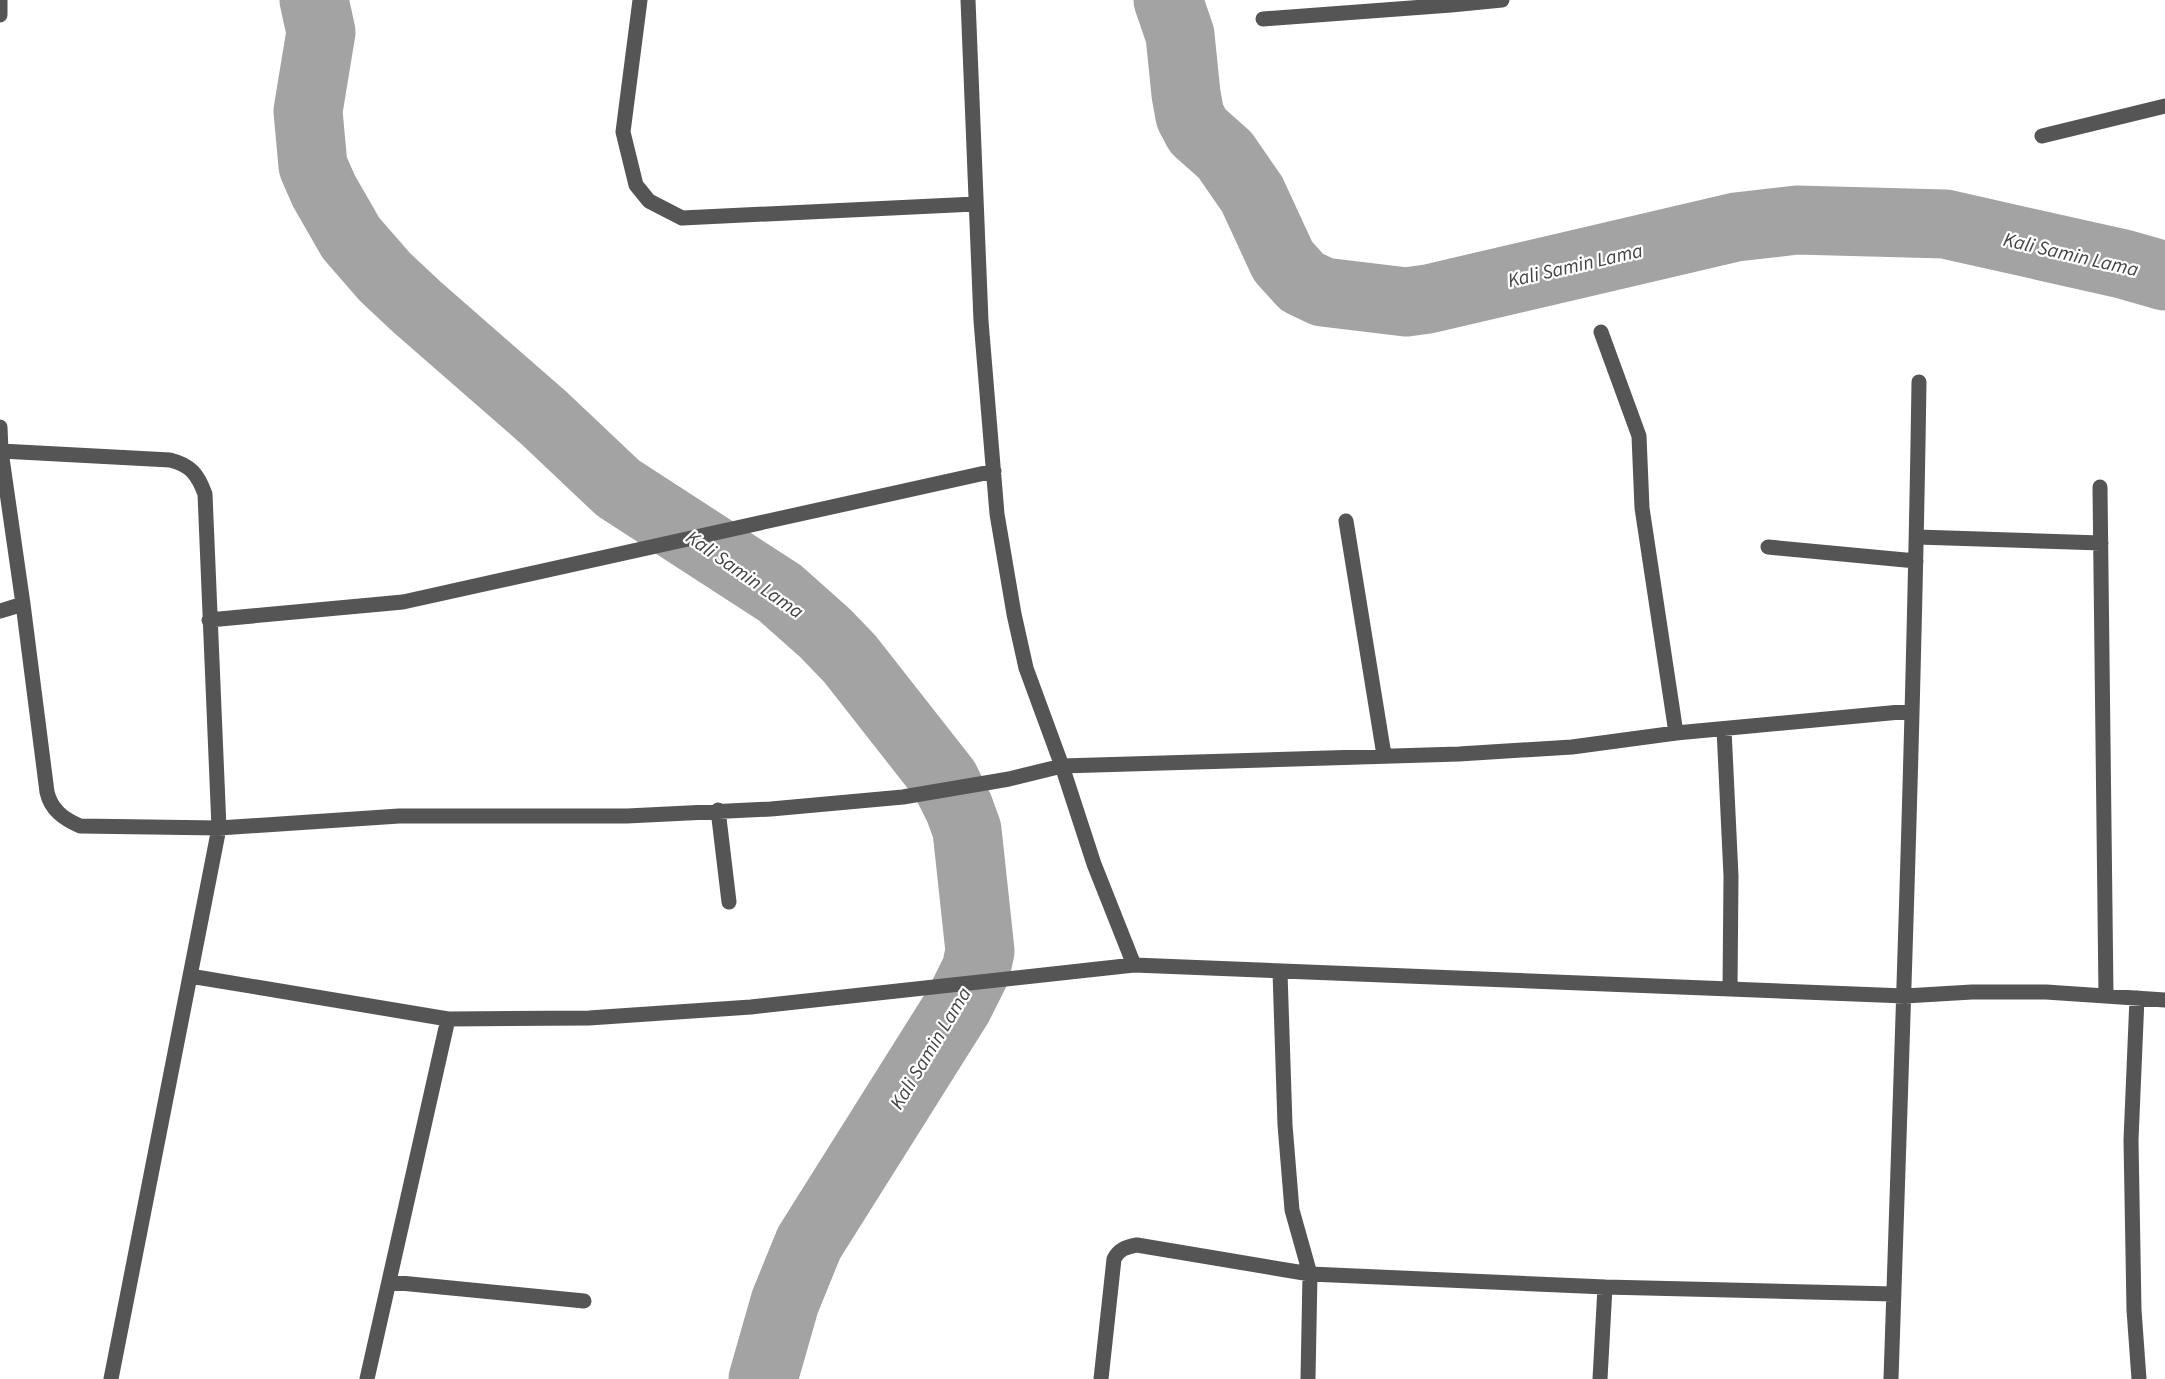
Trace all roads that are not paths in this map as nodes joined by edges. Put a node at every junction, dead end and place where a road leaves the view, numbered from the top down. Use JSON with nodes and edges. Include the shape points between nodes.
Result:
{"nodes":[{"id":1,"x":0,"y":0,"type":"edge"},
{"id":2,"x":640,"y":0,"type":"edge"},
{"id":3,"x":968,"y":0,"type":"edge"},
{"id":4,"x":1502,"y":0,"type":"edge"},
{"id":5,"x":1450,"y":3,"type":"edge"},
{"id":6,"x":0,"y":15,"type":"edge"},
{"id":7,"x":1263,"y":19,"type":"dead end"},
{"id":8,"x":2165,"y":106,"type":"edge"},
{"id":9,"x":2042,"y":136,"type":"dead end"},
{"id":10,"x":975,"y":204,"type":"junction"},
{"id":11,"x":1601,"y":332,"type":"dead end"},
{"id":12,"x":1919,"y":382,"type":"dead end"},
{"id":13,"x":0,"y":427,"type":"edge"},
{"id":14,"x":1,"y":451,"type":"edge"},
{"id":15,"x":994,"y":471,"type":"junction"},
{"id":16,"x":2100,"y":487,"type":"dead end"},
{"id":17,"x":1346,"y":521,"type":"dead end"},
{"id":18,"x":1917,"y":537,"type":"junction"},
{"id":19,"x":2101,"y":543,"type":"junction"},
{"id":20,"x":1768,"y":547,"type":"dead end"},
{"id":21,"x":1916,"y":561,"type":"junction"},
{"id":22,"x":23,"y":604,"type":"junction"},
{"id":23,"x":0,"y":611,"type":"edge"},
{"id":24,"x":209,"y":620,"type":"junction"},
{"id":25,"x":1911,"y":711,"type":"junction"},
{"id":26,"x":1724,"y":729,"type":"junction"},
{"id":27,"x":1676,"y":733,"type":"junction"},
{"id":28,"x":1384,"y":755,"type":"junction"},
{"id":29,"x":1062,"y":766,"type":"junction"},
{"id":30,"x":718,"y":810,"type":"junction"},
{"id":31,"x":219,"y":828,"type":"junction"},
{"id":32,"x":729,"y":902,"type":"dead end"},
{"id":33,"x":1134,"y":965,"type":"junction"},
{"id":34,"x":1280,"y":972,"type":"junction"},
{"id":35,"x":190,"y":976,"type":"junction"},
{"id":36,"x":1730,"y":989,"type":"junction"},
{"id":37,"x":2106,"y":995,"type":"junction"},
{"id":38,"x":1905,"y":996,"type":"junction"},
{"id":39,"x":2137,"y":998,"type":"junction"},
{"id":40,"x":2165,"y":1000,"type":"edge"},
{"id":41,"x":448,"y":1019,"type":"junction"},
{"id":42,"x":1310,"y":1274,"type":"junction"},
{"id":43,"x":390,"y":1282,"type":"junction"},
{"id":44,"x":1605,"y":1287,"type":"junction"},
{"id":45,"x":1894,"y":1294,"type":"junction"},
{"id":46,"x":584,"y":1301,"type":"dead end"},
{"id":47,"x":111,"y":1379,"type":"edge"},
{"id":48,"x":367,"y":1379,"type":"edge"},
{"id":49,"x":1101,"y":1379,"type":"edge"},
{"id":50,"x":1308,"y":1379,"type":"edge"},
{"id":51,"x":1600,"y":1379,"type":"edge"},
{"id":52,"x":1891,"y":1379,"type":"edge"},
{"id":53,"x":2139,"y":1379,"type":"edge"}],
"edges":[{"from":1,"to":6,"type":"street"},
{"from":2,"to":10,"type":"street","via":[[623,132],[636,185],[656,206],[682,218]]},
{"from":3,"to":10,"type":"street"},
{"from":4,"to":5,"type":"street"},
{"from":5,"to":7,"type":"street"},
{"from":8,"to":9,"type":"street"},
{"from":10,"to":15,"type":"street"},
{"from":11,"to":27,"type":"street","via":[[1639,435],[1642,508]]},
{"from":12,"to":18,"type":"street"},
{"from":13,"to":14,"type":"street"},
{"from":14,"to":22,"type":"street"},
{"from":14,"to":24,"type":"street","via":[[170,460],[194,471],[205,494]]},
{"from":15,"to":24,"type":"street","via":[[403,602]]},
{"from":15,"to":29,"type":"street","via":[[1003,548],[1026,668]]},
{"from":16,"to":19,"type":"street"},
{"from":17,"to":28,"type":"street"},
{"from":18,"to":19,"type":"street"},
{"from":18,"to":21,"type":"street"},
{"from":19,"to":37,"type":"street"},
{"from":20,"to":21,"type":"street"},
{"from":21,"to":25,"type":"street"},
{"from":22,"to":23,"type":"street"},
{"from":22,"to":31,"type":"street","via":[[47,792],[57,812],[80,826]]},
{"from":24,"to":31,"type":"street"},
{"from":25,"to":26,"type":"street"},
{"from":25,"to":38,"type":"street"},
{"from":26,"to":27,"type":"street"},
{"from":26,"to":36,"type":"street","via":[[1731,876]]},
{"from":27,"to":28,"type":"street","via":[[1572,747]]},
{"from":28,"to":29,"type":"street"},
{"from":29,"to":30,"type":"street","via":[[903,797]]},
{"from":29,"to":33,"type":"street","via":[[1094,864]]},
{"from":30,"to":31,"type":"street","via":[[627,816],[399,816]]},
{"from":30,"to":32,"type":"street"},
{"from":31,"to":35,"type":"street"},
{"from":33,"to":34,"type":"street"},
{"from":33,"to":41,"type":"street","via":[[751,1007],[589,1018]]},
{"from":34,"to":36,"type":"street"},
{"from":34,"to":42,"type":"street","via":[[1292,1210]]},
{"from":35,"to":41,"type":"street"},
{"from":35,"to":47,"type":"street"},
{"from":36,"to":38,"type":"street"},
{"from":37,"to":38,"type":"street","via":[[1972,992]]},
{"from":37,"to":39,"type":"street"},
{"from":38,"to":45,"type":"street"},
{"from":39,"to":40,"type":"street"},
{"from":39,"to":53,"type":"street","via":[[2131,1140]]},
{"from":41,"to":43,"type":"street"},
{"from":42,"to":44,"type":"street"},
{"from":42,"to":49,"type":"street","via":[[1152,1247],[1126,1247],[1114,1259]]},
{"from":42,"to":50,"type":"street"},
{"from":43,"to":46,"type":"street"},
{"from":43,"to":48,"type":"street"},
{"from":44,"to":45,"type":"street"},
{"from":44,"to":51,"type":"street"},
{"from":45,"to":52,"type":"street"}]}
